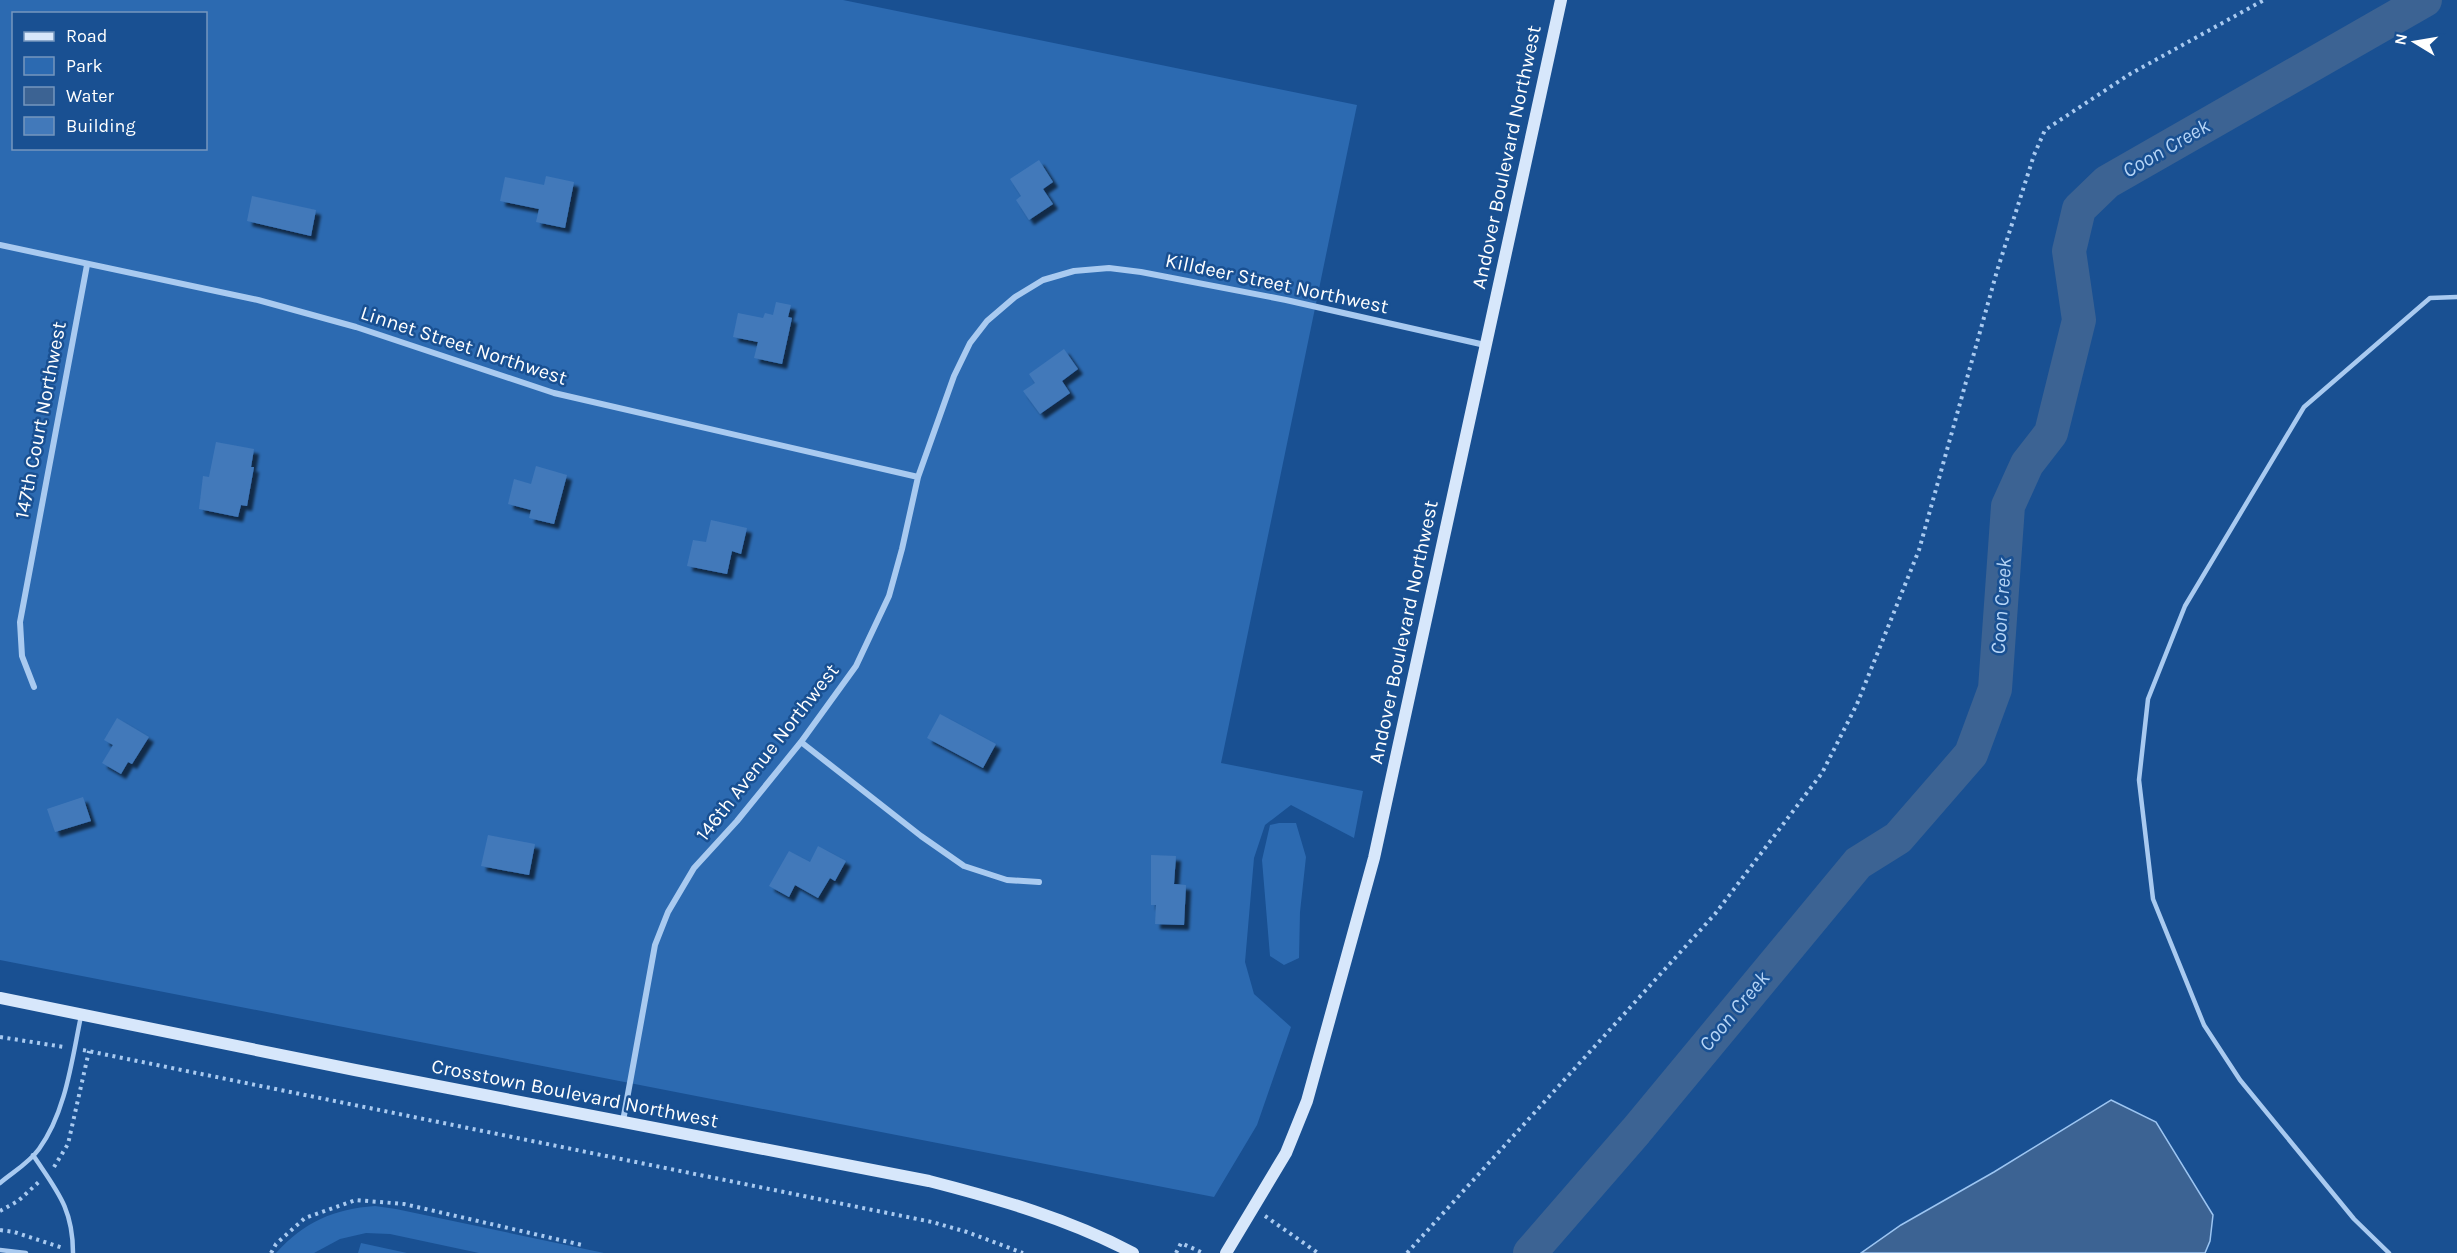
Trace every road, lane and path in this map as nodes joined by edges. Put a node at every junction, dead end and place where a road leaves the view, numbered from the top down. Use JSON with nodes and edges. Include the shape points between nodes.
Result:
{"nodes":[{"id":1,"x":1561,"y":0,"type":"edge"},
{"id":2,"x":2264,"y":0,"type":"edge"},
{"id":3,"x":0,"y":244,"type":"edge"},
{"id":4,"x":87,"y":265,"type":"junction"},
{"id":5,"x":1060,"y":274,"type":"joint"},
{"id":6,"x":2457,"y":297,"type":"edge"},
{"id":7,"x":1485,"y":345,"type":"junction"},
{"id":8,"x":918,"y":477,"type":"junction"},
{"id":9,"x":34,"y":687,"type":"dead end"},
{"id":10,"x":801,"y":742,"type":"junction"},
{"id":11,"x":1039,"y":882,"type":"dead end"},
{"id":12,"x":0,"y":998,"type":"edge"},
{"id":13,"x":81,"y":1015,"type":"junction"},
{"id":14,"x":0,"y":1037,"type":"edge"},
{"id":15,"x":59,"y":1046,"type":"dead end"},
{"id":16,"x":93,"y":1052,"type":"dead end"},
{"id":17,"x":623,"y":1122,"type":"junction"},
{"id":18,"x":33,"y":1155,"type":"junction"},
{"id":19,"x":0,"y":1183,"type":"edge"},
{"id":20,"x":1253,"y":1208,"type":"junction"},
{"id":21,"x":0,"y":1230,"type":"edge"},
{"id":22,"x":582,"y":1245,"type":"dead end"},
{"id":23,"x":0,"y":1250,"type":"edge"},
{"id":24,"x":73,"y":1252,"type":"edge"},
{"id":25,"x":26,"y":1253,"type":"edge"},
{"id":26,"x":271,"y":1253,"type":"edge"},
{"id":27,"x":1023,"y":1253,"type":"edge"},
{"id":28,"x":1133,"y":1253,"type":"edge"},
{"id":29,"x":1176,"y":1253,"type":"edge"},
{"id":30,"x":1203,"y":1253,"type":"edge"},
{"id":31,"x":1226,"y":1253,"type":"edge"},
{"id":32,"x":1318,"y":1253,"type":"edge"},
{"id":33,"x":1407,"y":1253,"type":"edge"},
{"id":34,"x":2389,"y":1253,"type":"edge"}],
"edges":[{"from":1,"to":7,"type":"street","name":"Andover Boulevard Northwest"},
{"from":2,"to":33,"type":"path","via":[[2130,74],[2045,130],[1997,271],[1919,550],[1857,704],[1822,773],[1715,914]]},
{"from":3,"to":4,"type":"street","name":"Linnet Street Northwest"},
{"from":4,"to":8,"type":"street","name":"Linnet Street Northwest","via":[[258,300],[356,327],[554,393]]},
{"from":4,"to":9,"type":"street","name":"147th Court Northwest","via":[[20,622],[22,656]]},
{"from":5,"to":7,"type":"street","name":"Killdeer Street Northwest","via":[[1091,268],[1141,272]]},
{"from":5,"to":8,"type":"street","name":"146th Avenue Northwest","via":[[1016,297],[987,321],[970,343],[950,386]]},
{"from":6,"to":34,"type":"lane","via":[[2430,298],[2304,407],[2185,606],[2148,699],[2139,780],[2153,899],[2204,1025],[2240,1080],[2354,1220]]},
{"from":7,"to":20,"type":"street","name":"Andover Boulevard Northwest","via":[[1374,858],[1307,1101],[1286,1153]]},
{"from":8,"to":10,"type":"street","name":"146th Avenue Northwest","via":[[889,596],[871,638],[856,666]]},
{"from":10,"to":11,"type":"street","via":[[964,866],[1007,880]]},
{"from":10,"to":17,"type":"street","name":"146th Avenue Northwest","via":[[694,868],[668,912],[655,945]]},
{"from":12,"to":13,"type":"street","name":"Crosstown Boulevard Northwest"},
{"from":13,"to":17,"type":"street","name":"Crosstown Boulevard Northwest"},
{"from":13,"to":18,"type":"lane","via":[[66,1087],[51,1129]]},
{"from":14,"to":15,"type":"path"},
{"from":16,"to":27,"type":"path","via":[[920,1220],[968,1232]]},
{"from":17,"to":28,"type":"street","name":"Crosstown Boulevard Northwest","via":[[973,1192],[1068,1223]]},
{"from":18,"to":19,"type":"lane"},
{"from":18,"to":24,"type":"lane","via":[[64,1202],[73,1229]]},
{"from":20,"to":31,"type":"street","name":"Andover Boulevard Northwest"},
{"from":20,"to":32,"type":"path"},
{"from":21,"to":24,"type":"path"},
{"from":22,"to":26,"type":"path","via":[[404,1204],[356,1200],[305,1218]]},
{"from":23,"to":25,"type":"lane"},
{"from":29,"to":30,"type":"path","via":[[1181,1243]]}]}
